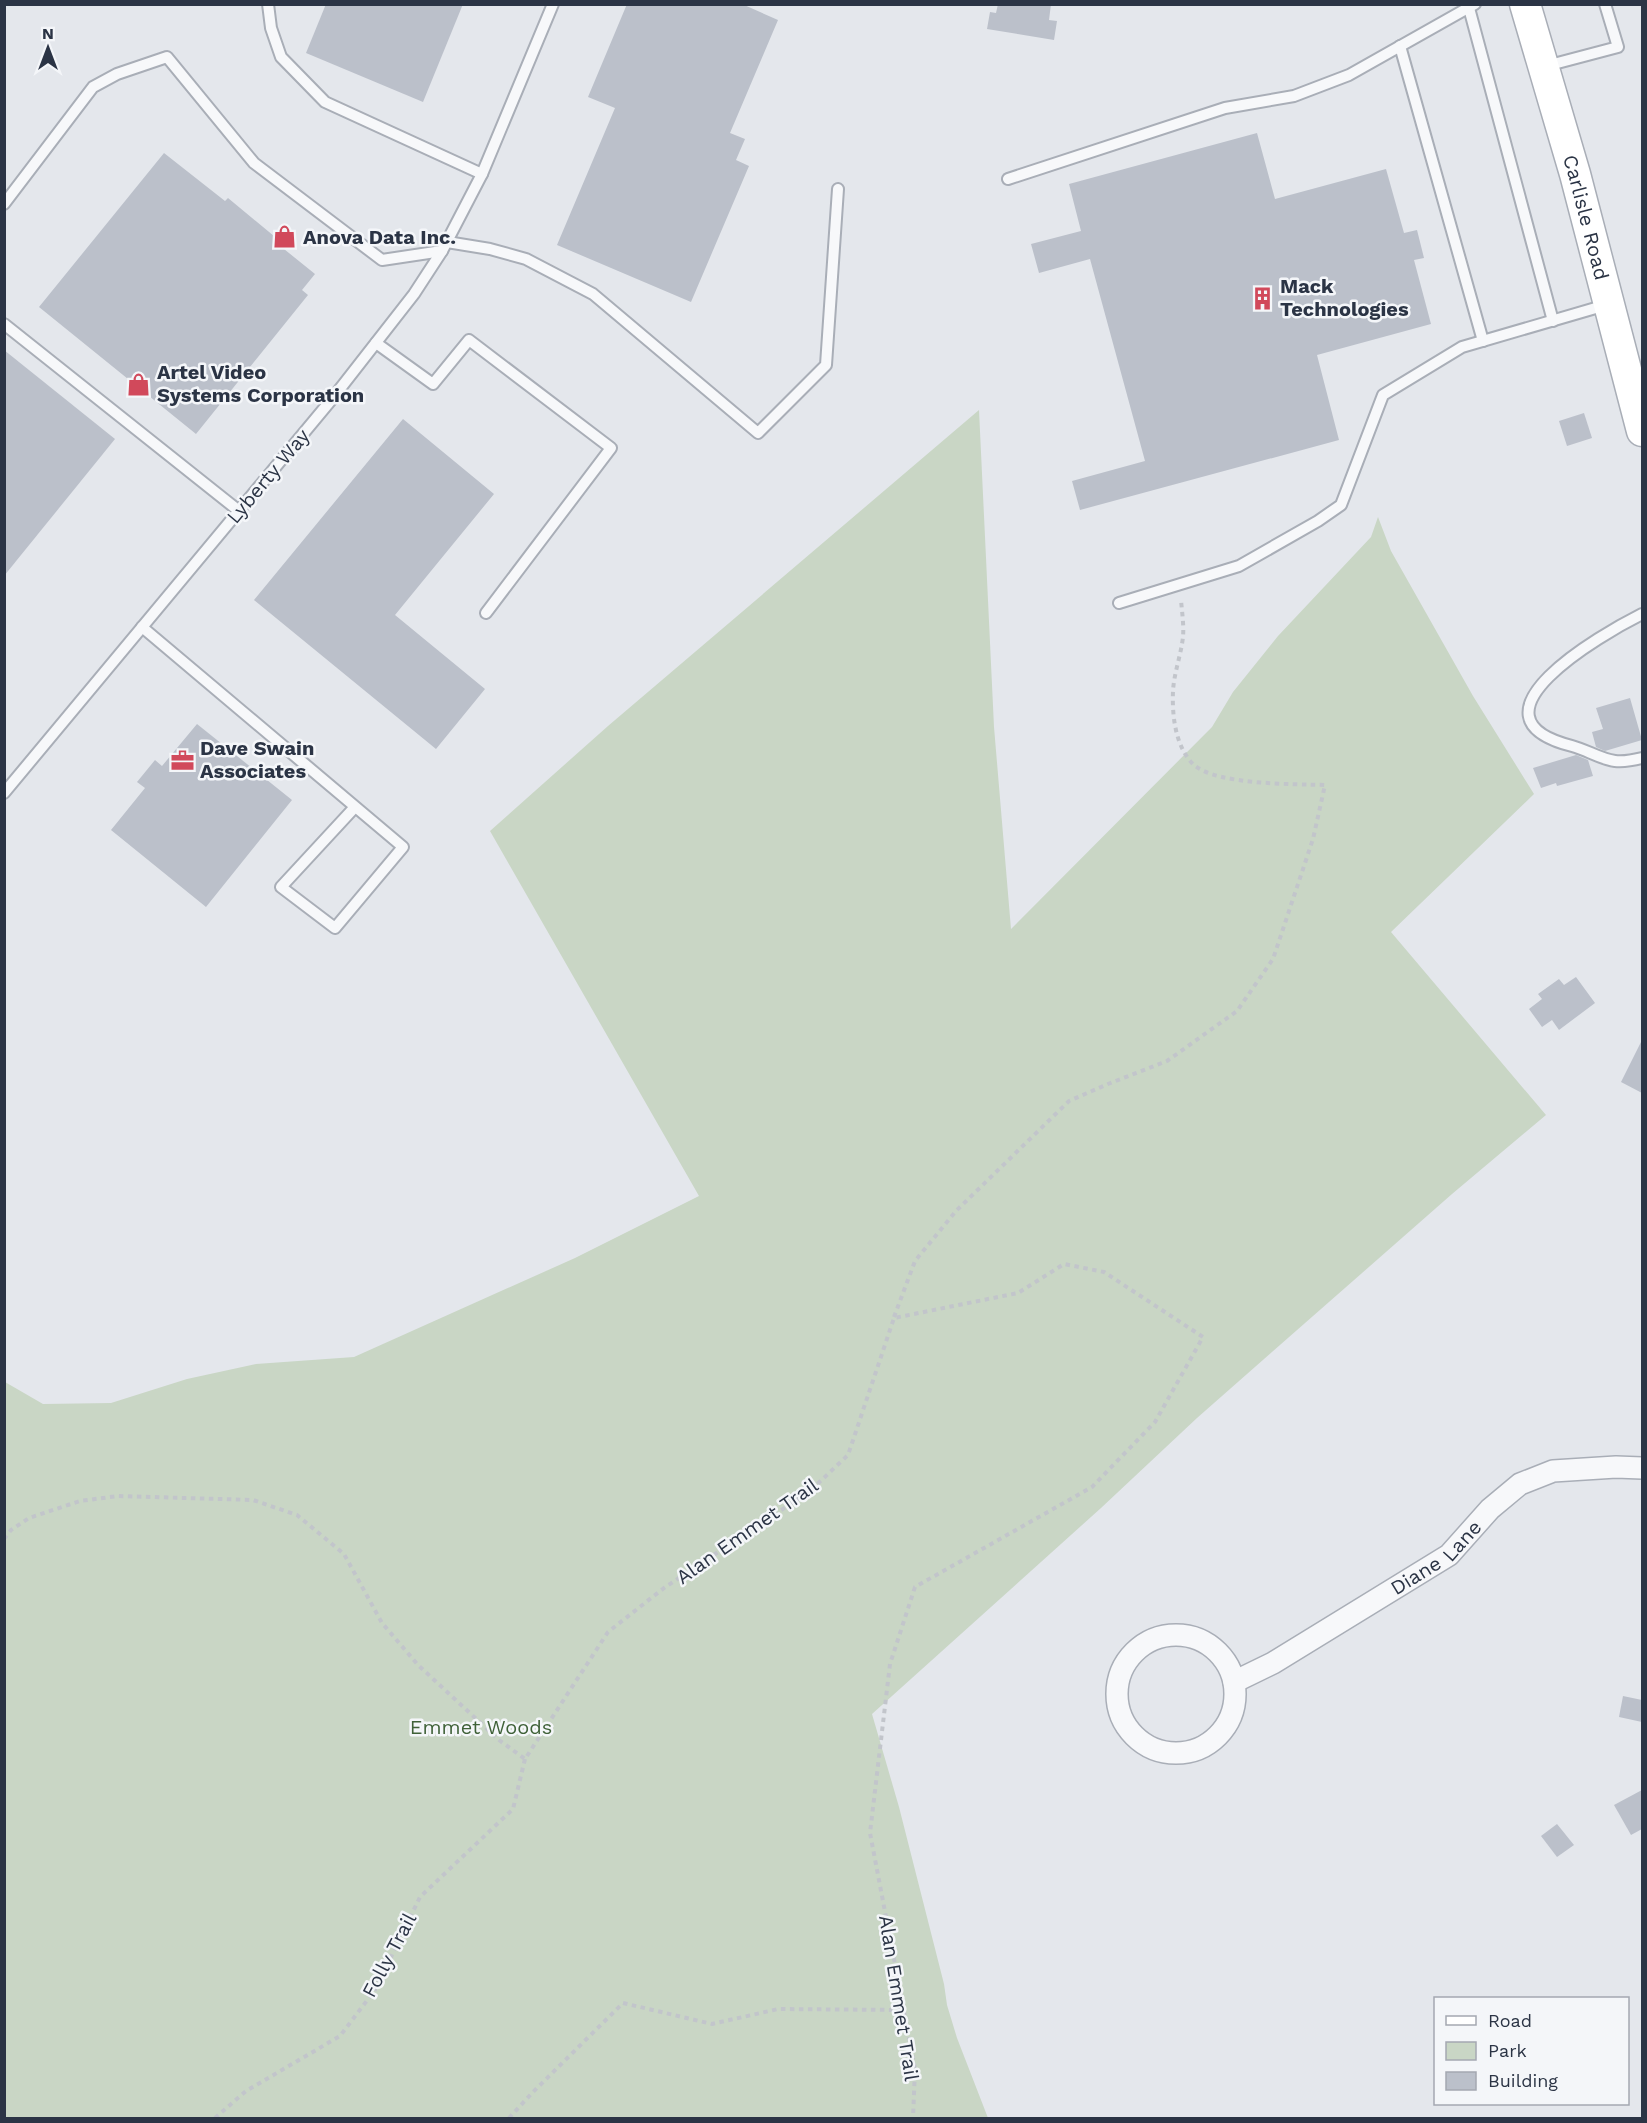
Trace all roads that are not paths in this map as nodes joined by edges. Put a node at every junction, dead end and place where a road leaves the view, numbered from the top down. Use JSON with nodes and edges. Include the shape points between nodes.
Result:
{"nodes":[{"id":1,"x":268,"y":4,"type":"edge"},
{"id":2,"x":553,"y":4,"type":"edge"},
{"id":3,"x":1525,"y":4,"type":"edge"},
{"id":4,"x":1605,"y":4,"type":"edge"},
{"id":5,"x":1472,"y":6,"type":"edge"},
{"id":6,"x":1400,"y":46,"type":"junction"},
{"id":7,"x":1544,"y":67,"type":"junction"},
{"id":8,"x":482,"y":174,"type":"junction"},
{"id":9,"x":1008,"y":179,"type":"dead end"},
{"id":10,"x":838,"y":189,"type":"dead end"},
{"id":11,"x":4,"y":204,"type":"edge"},
{"id":12,"x":444,"y":246,"type":"junction"},
{"id":13,"x":1610,"y":304,"type":"junction"},
{"id":14,"x":1552,"y":321,"type":"junction"},
{"id":15,"x":4,"y":324,"type":"edge"},
{"id":16,"x":1483,"y":341,"type":"junction"},
{"id":17,"x":376,"y":343,"type":"junction"},
{"id":18,"x":1642,"y":431,"type":"edge"},
{"id":19,"x":239,"y":510,"type":"junction"},
{"id":20,"x":1119,"y":603,"type":"dead end"},
{"id":21,"x":486,"y":613,"type":"dead end"},
{"id":22,"x":1642,"y":614,"type":"edge"},
{"id":23,"x":142,"y":627,"type":"junction"},
{"id":24,"x":1642,"y":758,"type":"edge"},
{"id":25,"x":4,"y":793,"type":"edge"},
{"id":26,"x":355,"y":807,"type":"junction"},
{"id":27,"x":1642,"y":1468,"type":"edge"},
{"id":28,"x":1234,"y":1682,"type":"junction"}],
"edges":[{"from":1,"to":8,"type":"lane","via":[[281,57],[325,102]]},
{"from":2,"to":8,"type":"lane","name":"Lyberty Way"},
{"from":3,"to":7,"type":"main road","name":"Carlisle Road"},
{"from":4,"to":7,"type":"lane","via":[[1618,47]]},
{"from":5,"to":6,"type":"lane"},
{"from":5,"to":14,"type":"lane"},
{"from":6,"to":9,"type":"lane","via":[[1349,75],[1294,96],[1224,108]]},
{"from":6,"to":16,"type":"lane"},
{"from":7,"to":13,"type":"main road","name":"Carlisle Road"},
{"from":8,"to":12,"type":"lane","name":"Lyberty Way"},
{"from":10,"to":12,"type":"lane","via":[[826,365],[758,433],[593,294],[526,259],[490,249]]},
{"from":11,"to":12,"type":"lane","via":[[93,87],[117,74],[167,57],[254,163],[382,260]]},
{"from":12,"to":17,"type":"lane","name":"Lyberty Way"},
{"from":13,"to":14,"type":"lane"},
{"from":13,"to":18,"type":"main road","name":"Carlisle Road"},
{"from":14,"to":16,"type":"lane"},
{"from":15,"to":19,"type":"lane"},
{"from":16,"to":20,"type":"lane","via":[[1462,347],[1383,395],[1341,505],[1239,566]]},
{"from":17,"to":19,"type":"lane","name":"Lyberty Way"},
{"from":17,"to":21,"type":"lane","via":[[433,384],[469,340],[611,448]]},
{"from":19,"to":23,"type":"lane","name":"Lyberty Way"},
{"from":22,"to":24,"type":"lane","via":[[1613,628],[1561,665],[1534,692],[1529,709],[1535,729],[1548,739],[1605,759]]},
{"from":23,"to":25,"type":"lane","name":"Lyberty Way"},
{"from":23,"to":26,"type":"lane"},
{"from":26,"to":26,"type":"lane","via":[[403,848],[335,928],[281,886]]},
{"from":27,"to":28,"type":"street","name":"Diane Lane","via":[[1553,1472],[1520,1484],[1490,1509],[1449,1555],[1273,1663]]},
{"from":28,"to":28,"type":"street","via":[[1232,1713],[1223,1730],[1192,1751],[1154,1749],[1125,1724],[1118,1707],[1122,1669],[1132,1654],[1148,1641],[1168,1635],[1188,1635],[1207,1643],[1222,1656]]}]}
